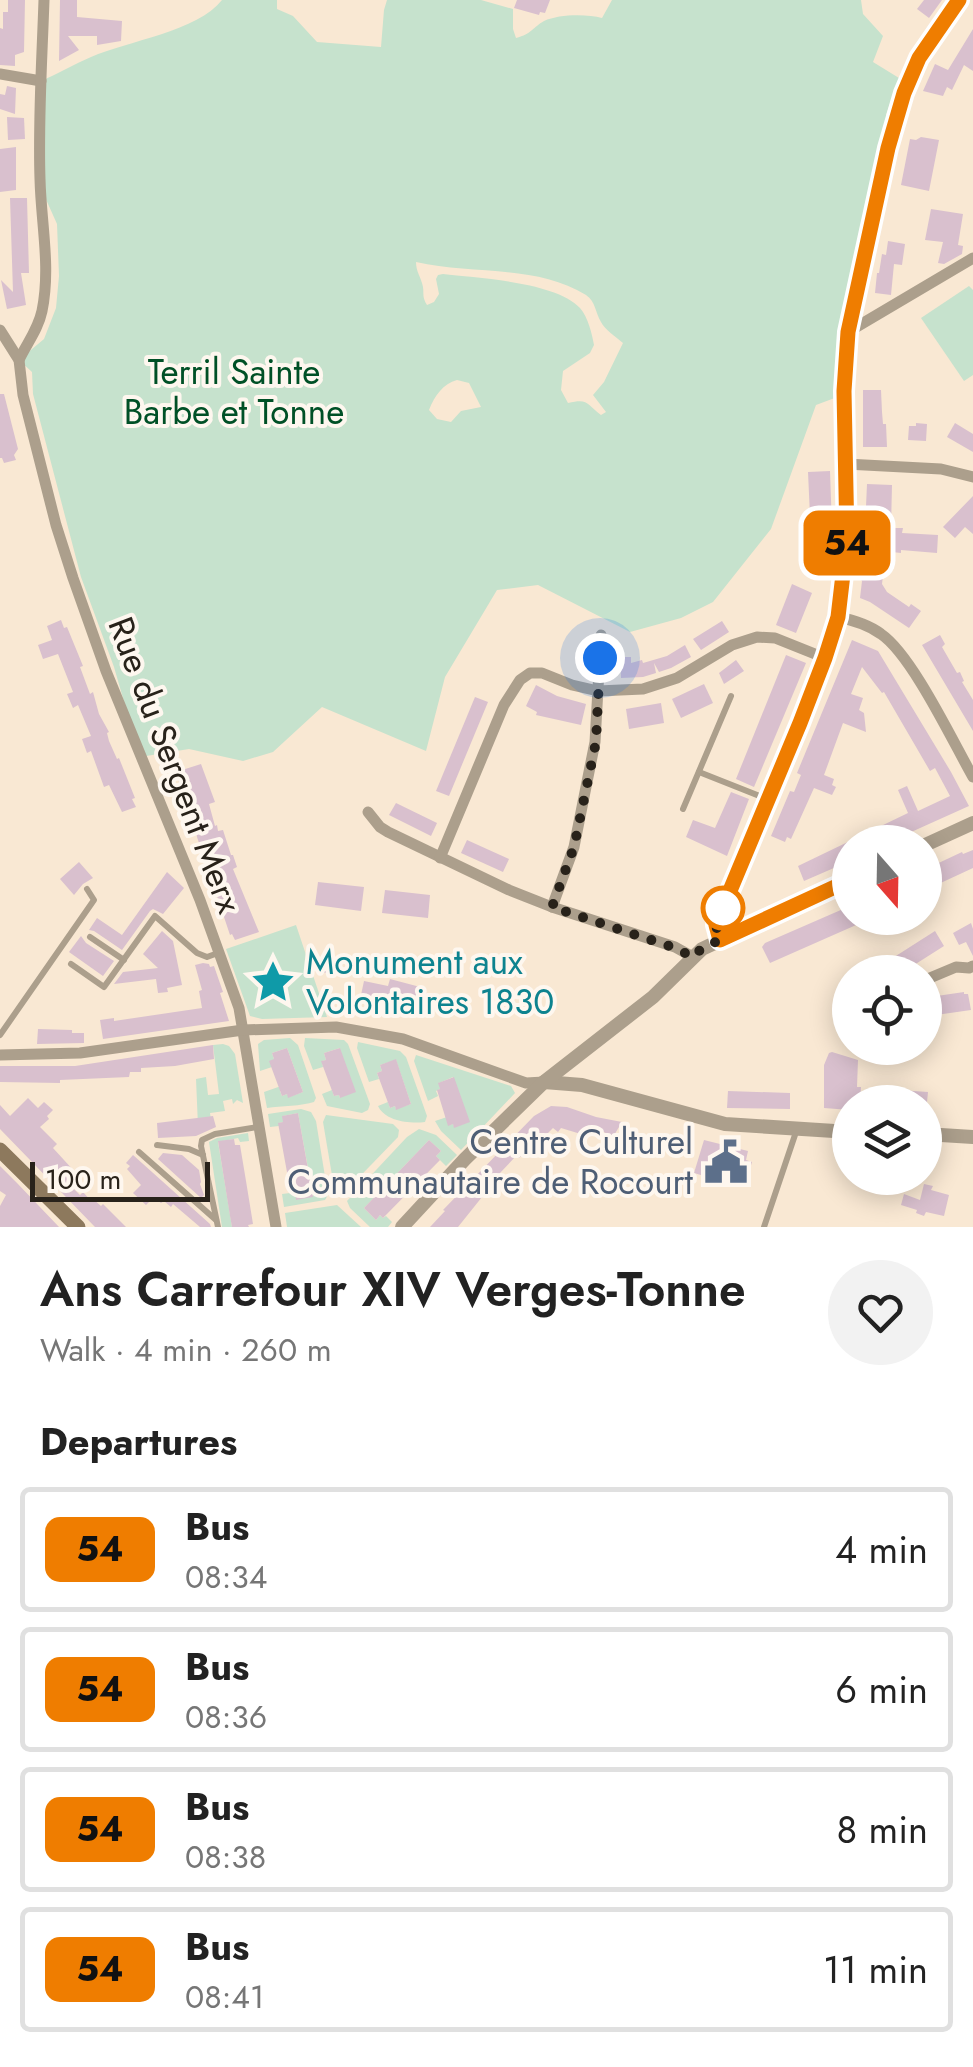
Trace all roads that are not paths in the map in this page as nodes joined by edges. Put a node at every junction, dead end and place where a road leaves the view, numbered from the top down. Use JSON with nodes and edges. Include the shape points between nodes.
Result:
{"nodes":[{"id":1,"x":44,"y":0,"type":"edge"},
{"id":2,"x":959,"y":0,"type":"edge"},
{"id":3,"x":0,"y":74,"type":"edge"},
{"id":4,"x":41,"y":82,"type":"junction"},
{"id":5,"x":973,"y":258,"type":"edge"},
{"id":6,"x":0,"y":330,"type":"edge"},
{"id":7,"x":848,"y":332,"type":"junction"},
{"id":8,"x":19,"y":360,"type":"junction"},
{"id":9,"x":846,"y":464,"type":"junction"},
{"id":10,"x":973,"y":477,"type":"edge"},
{"id":11,"x":838,"y":617,"type":"junction"},
{"id":12,"x":602,"y":635,"type":"dead end"},
{"id":13,"x":825,"y":658,"type":"junction"},
{"id":14,"x":598,"y":690,"type":"junction"},
{"id":15,"x":731,"y":696,"type":"dead end"},
{"id":16,"x":699,"y":772,"type":"junction"},
{"id":17,"x":973,"y":777,"type":"edge"},
{"id":18,"x":768,"y":799,"type":"junction"},
{"id":19,"x":683,"y":809,"type":"dead end"},
{"id":20,"x":368,"y":812,"type":"dead end"},
{"id":21,"x":973,"y":823,"type":"edge"},
{"id":22,"x":942,"y":837,"type":"edge"},
{"id":23,"x":440,"y":858,"type":"junction"},
{"id":24,"x":832,"y":888,"type":"edge"},
{"id":25,"x":87,"y":889,"type":"dead end"},
{"id":26,"x":552,"y":907,"type":"junction"},
{"id":27,"x":90,"y":937,"type":"dead end"},
{"id":28,"x":720,"y":940,"type":"junction"},
{"id":29,"x":218,"y":953,"type":"junction"},
{"id":30,"x":693,"y":957,"type":"junction"},
{"id":31,"x":124,"y":960,"type":"junction"},
{"id":32,"x":71,"y":964,"type":"dead end"},
{"id":33,"x":973,"y":966,"type":"edge"},
{"id":34,"x":942,"y":973,"type":"edge"},
{"id":35,"x":242,"y":1030,"type":"junction"},
{"id":36,"x":0,"y":1034,"type":"edge"},
{"id":37,"x":0,"y":1055,"type":"edge"},
{"id":38,"x":544,"y":1082,"type":"junction"},
{"id":39,"x":259,"y":1127,"type":"junction"},
{"id":40,"x":797,"y":1129,"type":"junction"},
{"id":41,"x":832,"y":1131,"type":"edge"},
{"id":42,"x":942,"y":1135,"type":"edge"},
{"id":43,"x":973,"y":1136,"type":"edge"},
{"id":44,"x":157,"y":1144,"type":"dead end"},
{"id":45,"x":0,"y":1150,"type":"edge"},
{"id":46,"x":139,"y":1152,"type":"dead end"},
{"id":47,"x":203,"y":1155,"type":"junction"},
{"id":48,"x":218,"y":1224,"type":"edge"},
{"id":49,"x":78,"y":1227,"type":"edge"},
{"id":50,"x":276,"y":1227,"type":"edge"},
{"id":51,"x":402,"y":1227,"type":"edge"},
{"id":52,"x":764,"y":1227,"type":"edge"}],
"edges":[{"from":1,"to":4,"type":"street"},
{"from":2,"to":7,"type":"street","via":[[904,93]]},
{"from":3,"to":4,"type":"street"},
{"from":4,"to":8,"type":"street","via":[[46,276],[37,330]]},
{"from":5,"to":7,"type":"street"},
{"from":6,"to":8,"type":"street","name":"Rue du Sergent Merx"},
{"from":7,"to":9,"type":"street"},
{"from":8,"to":29,"type":"street","name":"Rue du Sergent Merx","via":[[56,525]]},
{"from":9,"to":10,"type":"street"},
{"from":9,"to":11,"type":"street"},
{"from":11,"to":13,"type":"street"},
{"from":11,"to":17,"type":"street","via":[[883,634],[905,659]]},
{"from":12,"to":14,"type":"street"},
{"from":13,"to":14,"type":"street","via":[[757,637],[664,684]]},
{"from":13,"to":18,"type":"street"},
{"from":14,"to":23,"type":"street","via":[[542,672],[524,676],[504,705]]},
{"from":14,"to":26,"type":"street","via":[[596,742],[574,847]]},
{"from":15,"to":16,"type":"lane"},
{"from":16,"to":18,"type":"lane"},
{"from":16,"to":19,"type":"lane"},
{"from":18,"to":28,"type":"street","via":[[716,925]]},
{"from":20,"to":23,"type":"street","via":[[380,827]]},
{"from":21,"to":22,"type":"street"},
{"from":23,"to":26,"type":"street"},
{"from":24,"to":28,"type":"street"},
{"from":25,"to":36,"type":"lane","via":[[94,900]]},
{"from":26,"to":30,"type":"street"},
{"from":27,"to":31,"type":"lane"},
{"from":28,"to":30,"type":"street"},
{"from":29,"to":31,"type":"lane","via":[[197,953],[156,916]]},
{"from":29,"to":35,"type":"street","name":"Rue du Sergent Merx"},
{"from":30,"to":38,"type":"street"},
{"from":31,"to":32,"type":"lane","via":[[104,987]]},
{"from":33,"to":34,"type":"street"},
{"from":35,"to":37,"type":"street","via":[[80,1053]]},
{"from":35,"to":38,"type":"street","via":[[348,1028]]},
{"from":35,"to":39,"type":"street","name":"Rue du Sergent Merx"},
{"from":38,"to":40,"type":"street","via":[[582,1085],[724,1124]]},
{"from":38,"to":51,"type":"street"},
{"from":39,"to":47,"type":"lane","via":[[204,1137]]},
{"from":39,"to":50,"type":"street","name":"Rue du Sergent Merx"},
{"from":40,"to":41,"type":"street"},
{"from":40,"to":52,"type":"lane"},
{"from":42,"to":43,"type":"street"},
{"from":44,"to":47,"type":"lane"},
{"from":45,"to":49,"type":"main road"},
{"from":46,"to":48,"type":"lane"},
{"from":47,"to":48,"type":"lane"}]}
